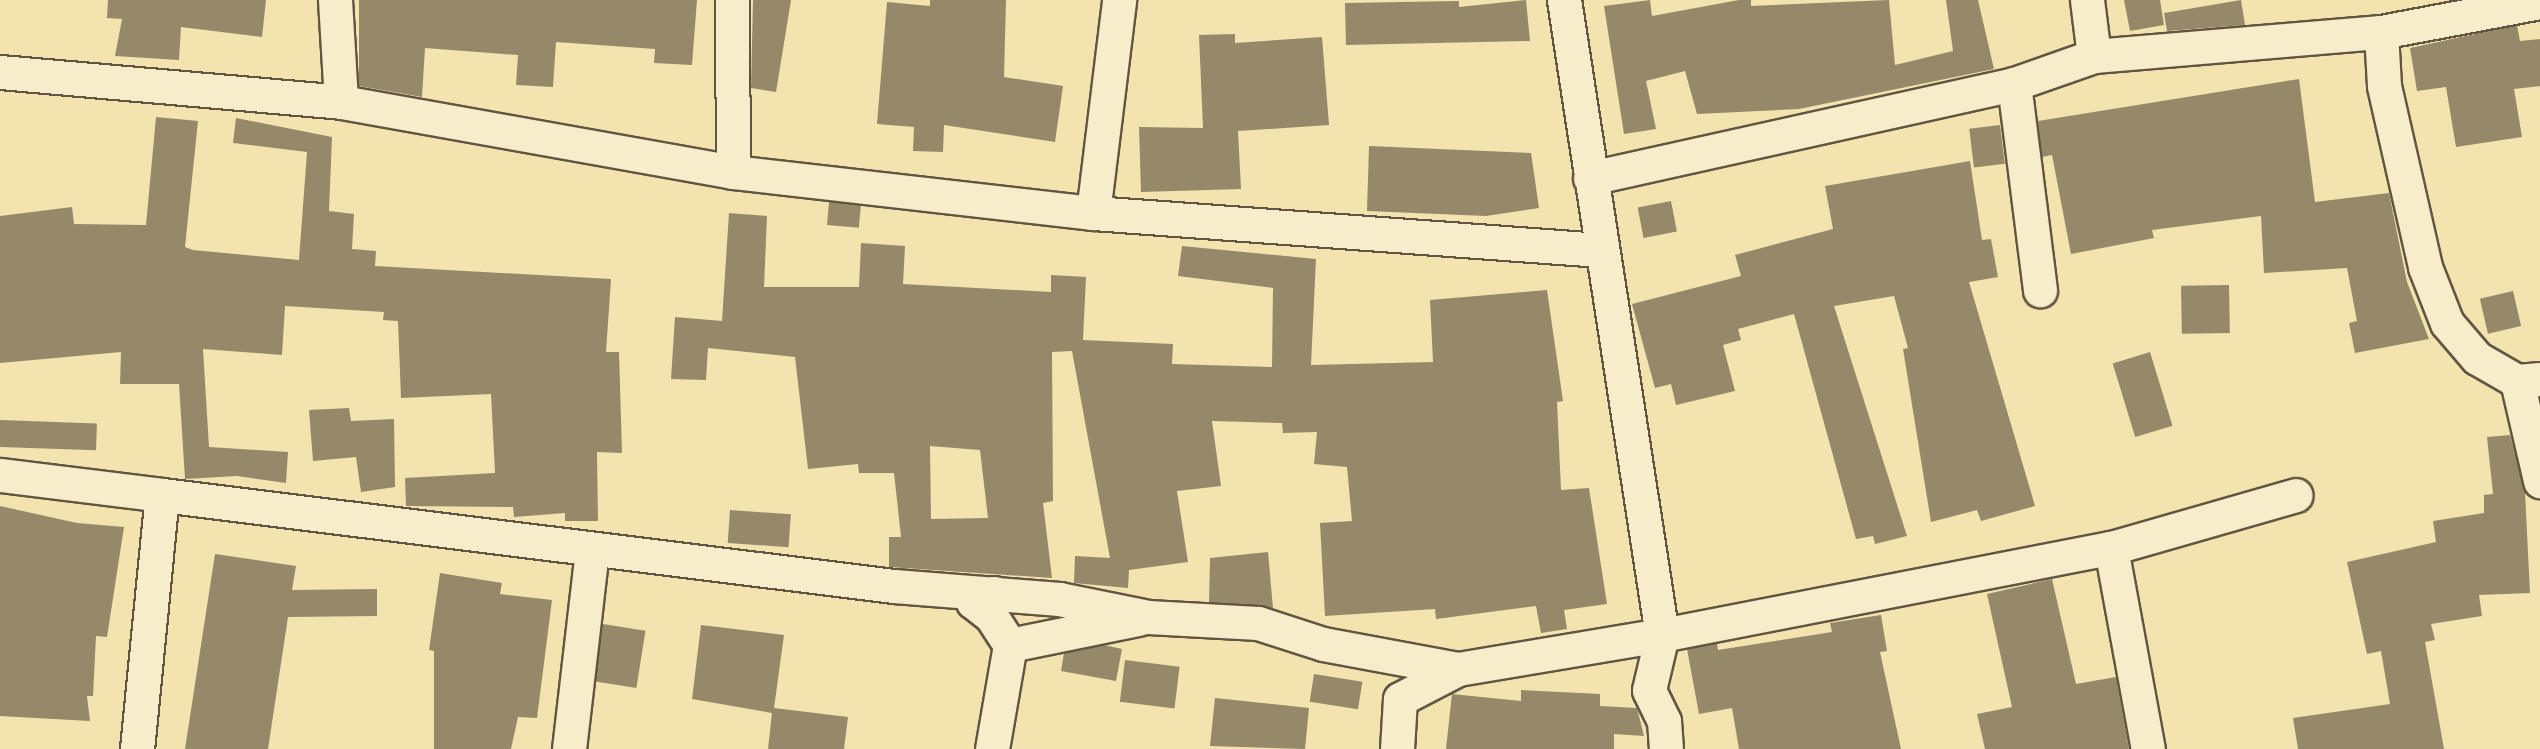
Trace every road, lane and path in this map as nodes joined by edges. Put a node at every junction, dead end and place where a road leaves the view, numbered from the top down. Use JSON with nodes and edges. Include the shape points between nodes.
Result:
{"nodes":[{"id":1,"x":335,"y":0,"type":"edge"},
{"id":2,"x":732,"y":0,"type":"edge"},
{"id":3,"x":1119,"y":0,"type":"edge"},
{"id":4,"x":1564,"y":0,"type":"edge"},
{"id":5,"x":2087,"y":0,"type":"edge"},
{"id":6,"x":2540,"y":2,"type":"edge"},
{"id":7,"x":2381,"y":32,"type":"junction"},
{"id":8,"x":2094,"y":56,"type":"junction"},
{"id":9,"x":0,"y":72,"type":"edge"},
{"id":10,"x":2014,"y":84,"type":"junction"},
{"id":11,"x":341,"y":102,"type":"junction"},
{"id":12,"x":733,"y":172,"type":"junction"},
{"id":13,"x":1590,"y":178,"type":"junction"},
{"id":14,"x":1093,"y":213,"type":"junction"},
{"id":15,"x":1601,"y":250,"type":"junction"},
{"id":16,"x":2040,"y":290,"type":"dead end"},
{"id":17,"x":2528,"y":380,"type":"edge"},
{"id":18,"x":0,"y":475,"type":"edge"},
{"id":19,"x":2540,"y":481,"type":"edge"},
{"id":20,"x":162,"y":495,"type":"junction"},
{"id":21,"x":2296,"y":495,"type":"dead end"},
{"id":22,"x":2111,"y":548,"type":"junction"},
{"id":23,"x":592,"y":550,"type":"junction"},
{"id":24,"x":996,"y":592,"type":"junction"},
{"id":25,"x":1148,"y":616,"type":"junction"},
{"id":26,"x":1662,"y":635,"type":"junction"},
{"id":27,"x":1010,"y":645,"type":"junction"},
{"id":28,"x":1458,"y":669,"type":"junction"},
{"id":29,"x":136,"y":749,"type":"edge"},
{"id":30,"x":569,"y":749,"type":"edge"},
{"id":31,"x":992,"y":749,"type":"edge"},
{"id":32,"x":1397,"y":749,"type":"edge"},
{"id":33,"x":1666,"y":749,"type":"edge"},
{"id":34,"x":2148,"y":749,"type":"edge"}],
"edges":[{"from":1,"to":11,"type":"street"},
{"from":2,"to":12,"type":"street"},
{"from":3,"to":14,"type":"street"},
{"from":4,"to":13,"type":"street"},
{"from":5,"to":8,"type":"street"},
{"from":6,"to":7,"type":"street"},
{"from":7,"to":8,"type":"street"},
{"from":7,"to":17,"type":"street","via":[[2384,86],[2425,267],[2447,323],[2477,358]]},
{"from":8,"to":10,"type":"street"},
{"from":9,"to":11,"type":"street"},
{"from":10,"to":13,"type":"street"},
{"from":10,"to":16,"type":"street"},
{"from":11,"to":12,"type":"street"},
{"from":12,"to":14,"type":"street"},
{"from":13,"to":15,"type":"street"},
{"from":14,"to":15,"type":"street"},
{"from":15,"to":26,"type":"street"},
{"from":17,"to":19,"type":"street"},
{"from":18,"to":20,"type":"street"},
{"from":20,"to":23,"type":"street"},
{"from":20,"to":29,"type":"street"},
{"from":21,"to":22,"type":"street"},
{"from":22,"to":26,"type":"street"},
{"from":22,"to":34,"type":"street"},
{"from":23,"to":24,"type":"street"},
{"from":23,"to":30,"type":"street"},
{"from":24,"to":25,"type":"street"},
{"from":24,"to":27,"type":"street","via":[[973,602],[991,616]]},
{"from":25,"to":27,"type":"street"},
{"from":25,"to":28,"type":"street","via":[[1258,623],[1323,644]]},
{"from":26,"to":28,"type":"street"},
{"from":26,"to":33,"type":"street","via":[[1649,690],[1664,721]]},
{"from":27,"to":31,"type":"street"},
{"from":28,"to":32,"type":"street","via":[[1400,699]]}]}
